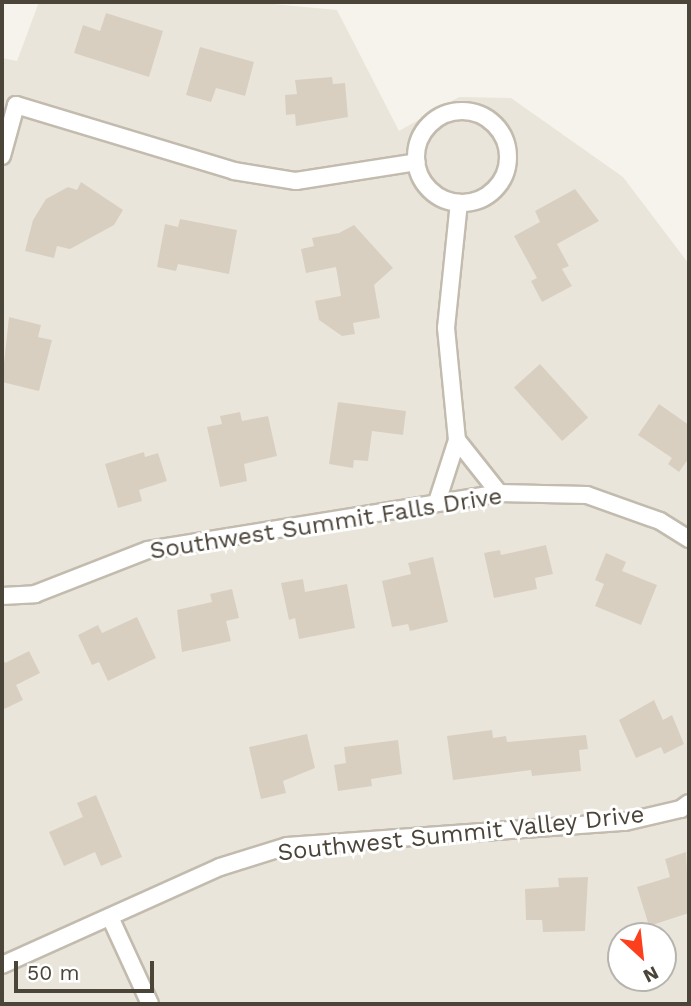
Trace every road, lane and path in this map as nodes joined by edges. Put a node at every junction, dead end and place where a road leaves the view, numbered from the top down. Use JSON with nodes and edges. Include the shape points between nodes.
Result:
{"nodes":[{"id":1,"x":2,"y":156,"type":"edge"},
{"id":2,"x":417,"y":162,"type":"junction"},
{"id":3,"x":459,"y":204,"type":"junction"},
{"id":4,"x":457,"y":440,"type":"junction"},
{"id":5,"x":499,"y":493,"type":"junction"},
{"id":6,"x":437,"y":502,"type":"junction"},
{"id":7,"x":689,"y":539,"type":"edge"},
{"id":8,"x":2,"y":596,"type":"edge"},
{"id":9,"x":689,"y":803,"type":"edge"},
{"id":10,"x":110,"y":917,"type":"junction"},
{"id":11,"x":2,"y":965,"type":"edge"},
{"id":12,"x":150,"y":1004,"type":"edge"}],
"edges":[{"from":1,"to":2,"type":"street","via":[[16,105],[234,171],[296,181]]},
{"from":2,"to":3,"type":"street","via":[[430,191]]},
{"from":2,"to":3,"type":"street","via":[[423,134],[446,114],[475,113],[499,130],[506,143],[507,165],[499,186],[488,196]]},
{"from":3,"to":4,"type":"street","via":[[446,328]]},
{"from":4,"to":5,"type":"street"},
{"from":4,"to":6,"type":"street"},
{"from":5,"to":6,"type":"street","name":"Southwest Summit Falls Drive"},
{"from":5,"to":7,"type":"street","name":"Southwest Summit Falls Drive","via":[[587,495],[660,521]]},
{"from":6,"to":8,"type":"street","name":"Southwest Summit Falls Drive","via":[[148,550],[35,594]]},
{"from":9,"to":10,"type":"street","name":"Southwest Summit Valley Drive","via":[[625,822],[287,846],[220,867]]},
{"from":10,"to":11,"type":"street","name":"Southwest Summit Valley Drive"},
{"from":10,"to":12,"type":"street"}]}
